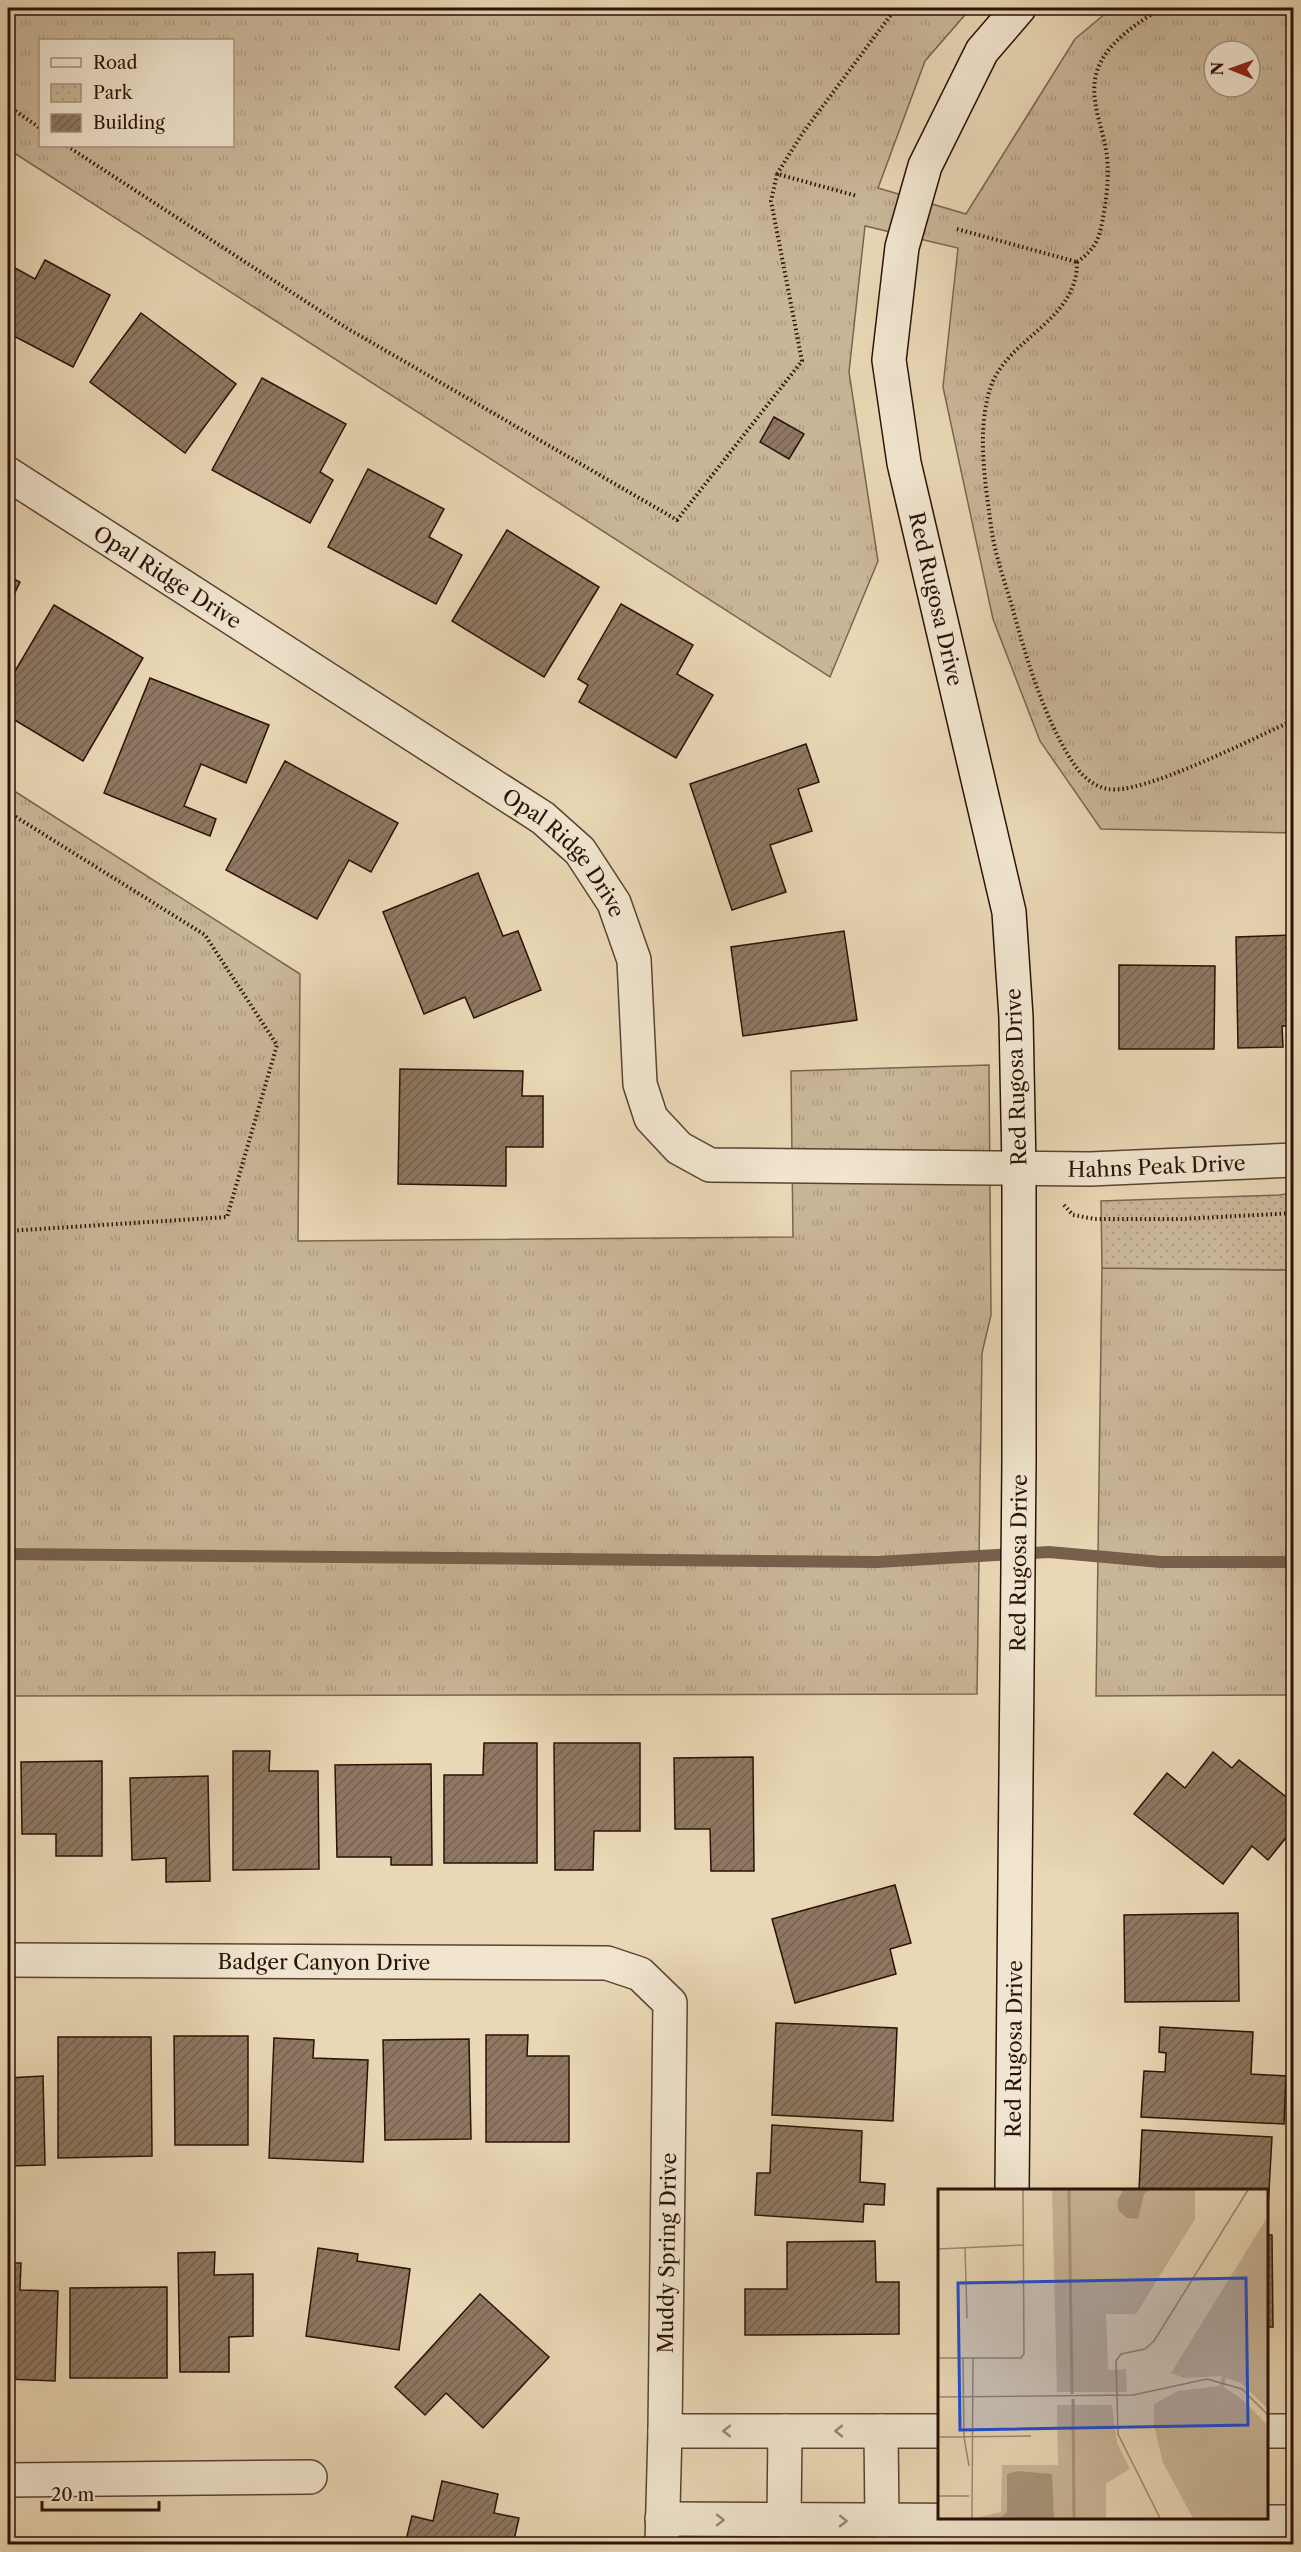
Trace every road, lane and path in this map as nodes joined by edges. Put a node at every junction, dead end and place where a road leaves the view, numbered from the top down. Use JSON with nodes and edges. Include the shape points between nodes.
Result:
{"nodes":[{"id":1,"x":896,"y":8,"type":"edge"},
{"id":2,"x":1019,"y":8,"type":"edge"},
{"id":3,"x":1162,"y":8,"type":"edge"},
{"id":4,"x":8,"y":106,"type":"edge"},
{"id":5,"x":39,"y":127,"type":"edge"},
{"id":6,"x":69,"y":147,"type":"edge"},
{"id":7,"x":777,"y":174,"type":"junction"},
{"id":8,"x":857,"y":196,"type":"dead end"},
{"id":9,"x":957,"y":229,"type":"dead end"},
{"id":10,"x":1077,"y":262,"type":"junction"},
{"id":11,"x":8,"y":474,"type":"edge"},
{"id":12,"x":1293,"y":720,"type":"edge"},
{"id":13,"x":8,"y":812,"type":"edge"},
{"id":14,"x":1293,"y":1160,"type":"edge"},
{"id":15,"x":1019,"y":1169,"type":"junction"},
{"id":16,"x":1059,"y":1199,"type":"dead end"},
{"id":17,"x":1293,"y":1214,"type":"edge"},
{"id":18,"x":8,"y":1231,"type":"edge"},
{"id":19,"x":8,"y":1960,"type":"edge"},
{"id":20,"x":640,"y":1974,"type":"joint"},
{"id":21,"x":1012,"y":2189,"type":"edge"},
{"id":22,"x":665,"y":2431,"type":"junction"},
{"id":23,"x":785,"y":2431,"type":"junction"},
{"id":24,"x":881,"y":2431,"type":"junction"},
{"id":25,"x":938,"y":2431,"type":"edge"},
{"id":26,"x":1268,"y":2431,"type":"edge"},
{"id":27,"x":1293,"y":2432,"type":"edge"},
{"id":28,"x":310,"y":2477,"type":"dead end"},
{"id":29,"x":8,"y":2480,"type":"edge"},
{"id":30,"x":1134,"y":2519,"type":"edge"},
{"id":31,"x":784,"y":2520,"type":"junction"},
{"id":32,"x":882,"y":2521,"type":"junction"},
{"id":33,"x":1293,"y":2522,"type":"edge"},
{"id":34,"x":1009,"y":2528,"type":"edge"},
{"id":35,"x":662,"y":2532,"type":"edge"}],
"edges":[{"from":1,"to":7,"type":"path"},
{"from":2,"to":15,"type":"street","name":"Red Rugosa Drive","via":[[982,51],[925,166],[902,247],[890,360],[904,463],[1009,912]]},
{"from":3,"to":10,"type":"path","via":[[1119,39],[1097,72],[1094,97],[1107,155],[1108,186],[1096,246]]},
{"from":4,"to":5,"type":"path"},
{"from":6,"to":7,"type":"path","via":[[345,327],[677,520],[802,361],[771,201]]},
{"from":7,"to":8,"type":"path"},
{"from":9,"to":10,"type":"path"},
{"from":10,"to":12,"type":"path","via":[[1077,278],[1067,300],[995,376],[984,434],[999,564],[1021,640],[1064,747],[1086,778],[1107,789],[1137,788]]},
{"from":11,"to":15,"type":"street","name":"Opal Ridge Drive","via":[[543,818],[580,850],[614,903],[634,960],[640,1084],[651,1118],[679,1148],[710,1165]]},
{"from":13,"to":18,"type":"path","via":[[205,936],[277,1045],[227,1217]]},
{"from":14,"to":15,"type":"street","name":"Hahns Peak Drive"},
{"from":15,"to":21,"type":"street","name":"Red Rugosa Drive"},
{"from":16,"to":17,"type":"path","via":[[1074,1215],[1095,1219]]},
{"from":19,"to":20,"type":"street","name":"Badger Canyon Drive","via":[[607,1963]]},
{"from":20,"to":22,"type":"street","name":"Muddy Spring Drive","via":[[670,2003]]},
{"from":23,"to":22,"type":"street","one_way":true},
{"from":22,"to":35,"type":"street","name":"Muddy Spring Drive"},
{"from":24,"to":23,"type":"street","one_way":true},
{"from":23,"to":31,"type":"street"},
{"from":24,"to":25,"type":"street"},
{"from":24,"to":32,"type":"street"},
{"from":26,"to":27,"type":"street"},
{"from":28,"to":29,"type":"street"},
{"from":30,"to":33,"type":"street"},
{"from":30,"to":34,"type":"street"},
{"from":31,"to":32,"type":"street","one_way":true},
{"from":35,"to":31,"type":"street","one_way":true},
{"from":32,"to":34,"type":"street"}]}
